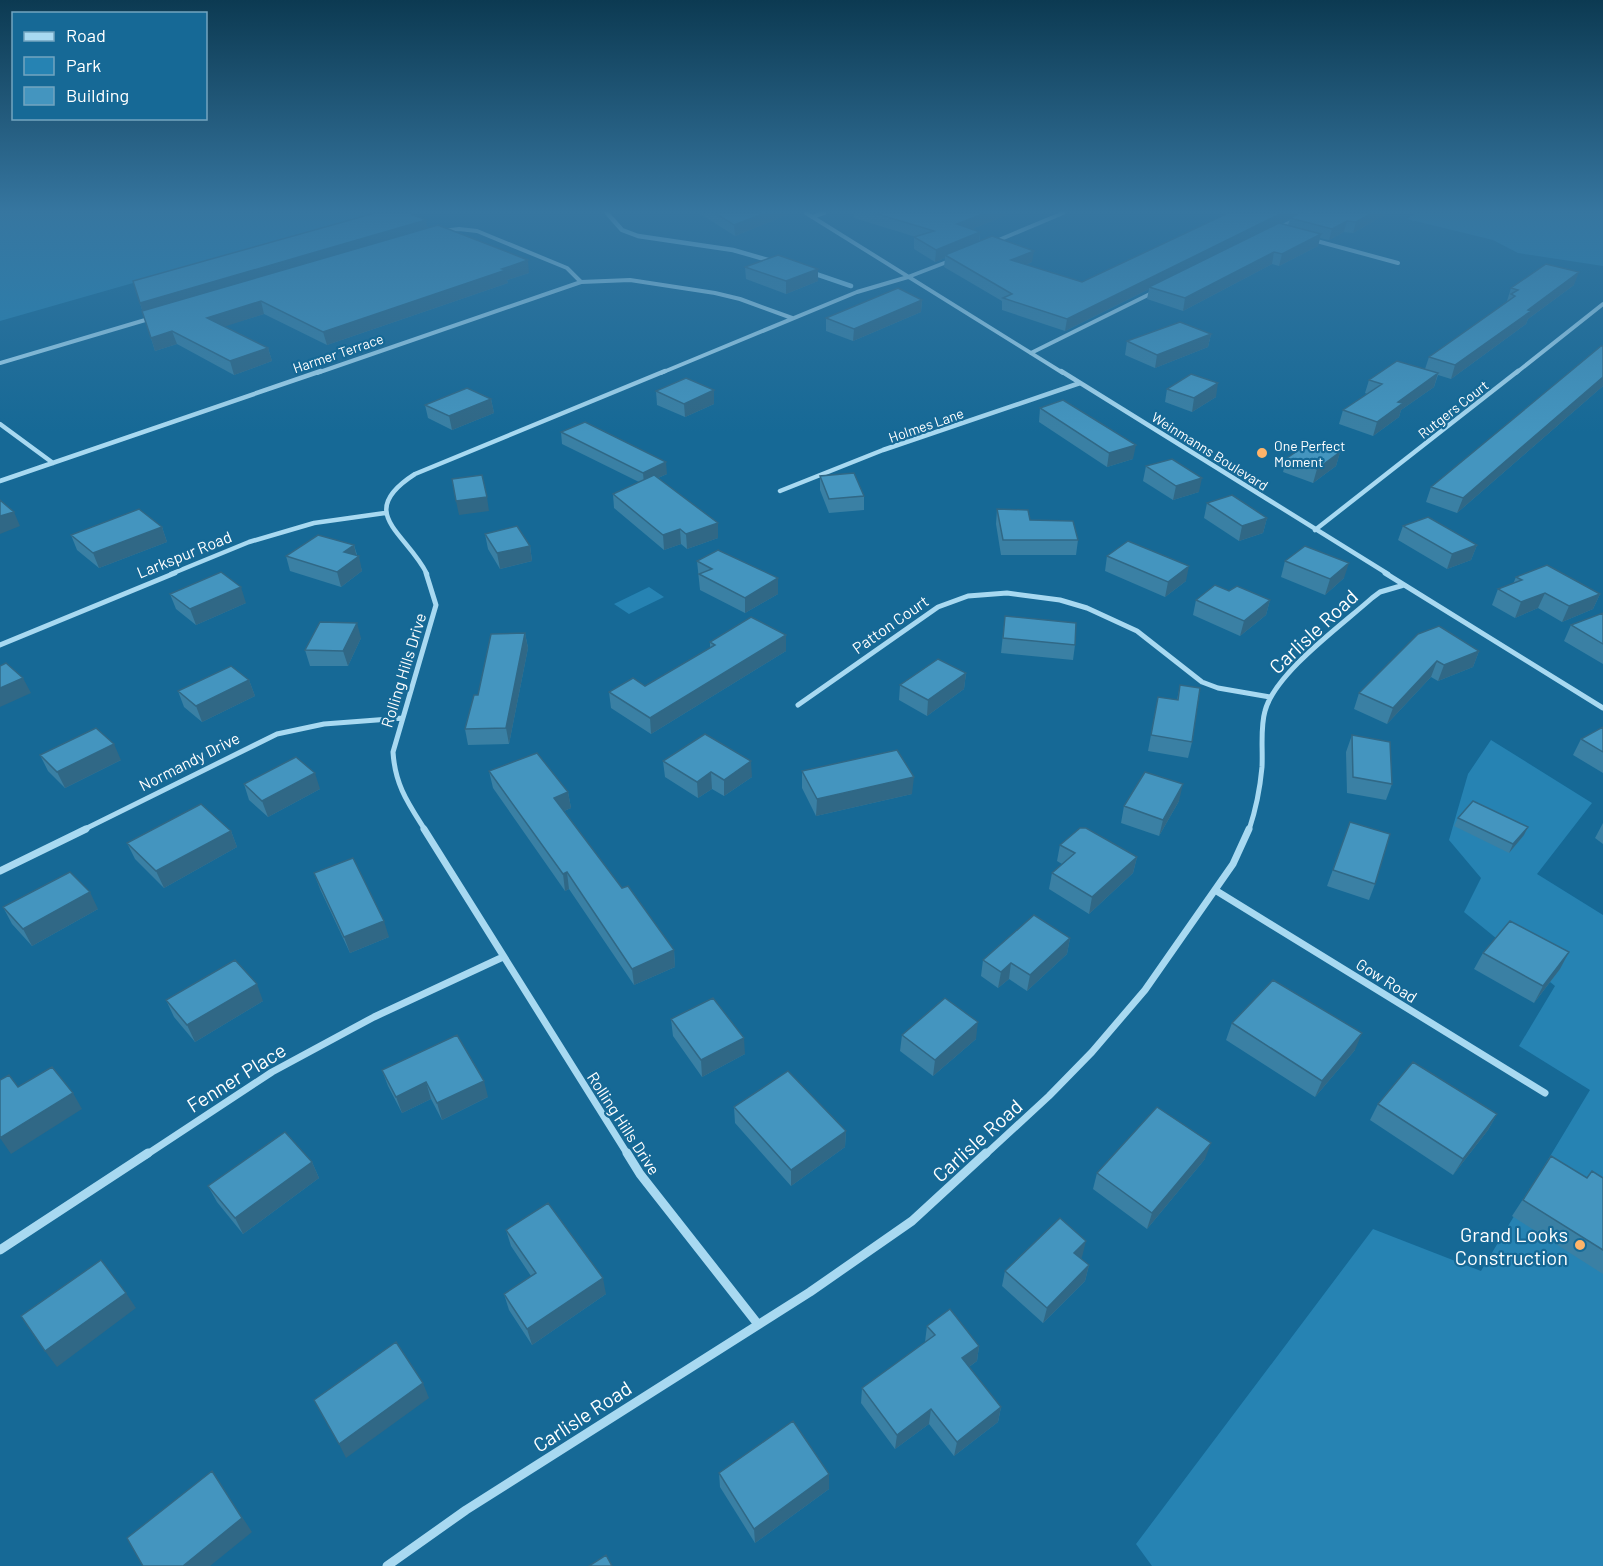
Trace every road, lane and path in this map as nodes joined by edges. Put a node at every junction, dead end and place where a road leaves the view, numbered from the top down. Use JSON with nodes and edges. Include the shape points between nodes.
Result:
{"nodes":[{"id":1,"x":569,"y":286,"type":"edge"},
{"id":2,"x":670,"y":286,"type":"edge"},
{"id":3,"x":876,"y":286,"type":"edge"},
{"id":4,"x":924,"y":286,"type":"edge"},
{"id":5,"x":1159,"y":290,"type":"edge"},
{"id":6,"x":1603,"y":304,"type":"edge"},
{"id":7,"x":160,"y":315,"type":"edge"},
{"id":8,"x":793,"y":318,"type":"junction"},
{"id":9,"x":1031,"y":353,"type":"junction"},
{"id":10,"x":0,"y":363,"type":"edge"},
{"id":11,"x":1080,"y":383,"type":"junction"},
{"id":12,"x":0,"y":424,"type":"edge"},
{"id":13,"x":53,"y":463,"type":"junction"},
{"id":14,"x":0,"y":481,"type":"edge"},
{"id":15,"x":780,"y":491,"type":"dead end"},
{"id":16,"x":385,"y":513,"type":"junction"},
{"id":17,"x":1316,"y":530,"type":"junction"},
{"id":18,"x":1404,"y":585,"type":"junction"},
{"id":19,"x":0,"y":645,"type":"edge"},
{"id":20,"x":1270,"y":697,"type":"junction"},
{"id":21,"x":798,"y":705,"type":"dead end"},
{"id":22,"x":1603,"y":708,"type":"edge"},
{"id":23,"x":404,"y":718,"type":"junction"},
{"id":24,"x":0,"y":871,"type":"edge"},
{"id":25,"x":1215,"y":890,"type":"junction"},
{"id":26,"x":503,"y":957,"type":"junction"},
{"id":27,"x":1545,"y":1093,"type":"dead end"},
{"id":28,"x":0,"y":1250,"type":"edge"},
{"id":29,"x":757,"y":1323,"type":"junction"},
{"id":30,"x":387,"y":1566,"type":"edge"}],
"edges":[{"from":1,"to":13,"type":"street","name":"Harmer Terrace"},
{"from":2,"to":8,"type":"street","name":"Harmer Terrace","via":[[740,298]]},
{"from":3,"to":8,"type":"street"},
{"from":4,"to":9,"type":"street","name":"Weinmanns Boulevard"},
{"from":5,"to":9,"type":"street"},
{"from":6,"to":17,"type":"street","name":"Rutgers Court"},
{"from":7,"to":10,"type":"street"},
{"from":8,"to":16,"type":"street","via":[[415,474],[393,491]]},
{"from":9,"to":11,"type":"street","name":"Weinmanns Boulevard"},
{"from":11,"to":15,"type":"street","name":"Holmes Lane","via":[[883,450]]},
{"from":11,"to":17,"type":"street","name":"Weinmanns Boulevard"},
{"from":12,"to":13,"type":"street"},
{"from":13,"to":14,"type":"street","name":"Harmer Terrace"},
{"from":16,"to":19,"type":"street","name":"Larkspur Road","via":[[314,523],[249,542]]},
{"from":16,"to":23,"type":"street","name":"Rolling Hills Drive","via":[[430,575],[435,590],[433,621]]},
{"from":17,"to":18,"type":"street","name":"Weinmanns Boulevard"},
{"from":18,"to":20,"type":"street","name":"Carlisle Road","via":[[1372,598],[1285,675]]},
{"from":18,"to":22,"type":"street","name":"Weinmanns Boulevard"},
{"from":20,"to":21,"type":"street","name":"Patton Court","via":[[1202,682],[1137,631],[1087,608],[1007,593],[968,596],[938,607]]},
{"from":20,"to":25,"type":"street","name":"Carlisle Road","via":[[1264,713],[1257,807],[1233,864]]},
{"from":23,"to":24,"type":"street","name":"Normandy Drive","via":[[335,721],[277,734]]},
{"from":23,"to":26,"type":"street","name":"Rolling Hills Drive","via":[[393,752],[400,790]]},
{"from":25,"to":27,"type":"street","name":"Gow Road"},
{"from":25,"to":29,"type":"street","name":"Carlisle Road","via":[[1145,990],[1049,1096],[912,1221],[810,1292]]},
{"from":26,"to":28,"type":"street","name":"Fenner Place","via":[[374,1017],[272,1072]]},
{"from":26,"to":29,"type":"street","name":"Rolling Hills Drive","via":[[640,1174]]},
{"from":29,"to":30,"type":"street","name":"Carlisle Road","via":[[466,1510]]}]}
